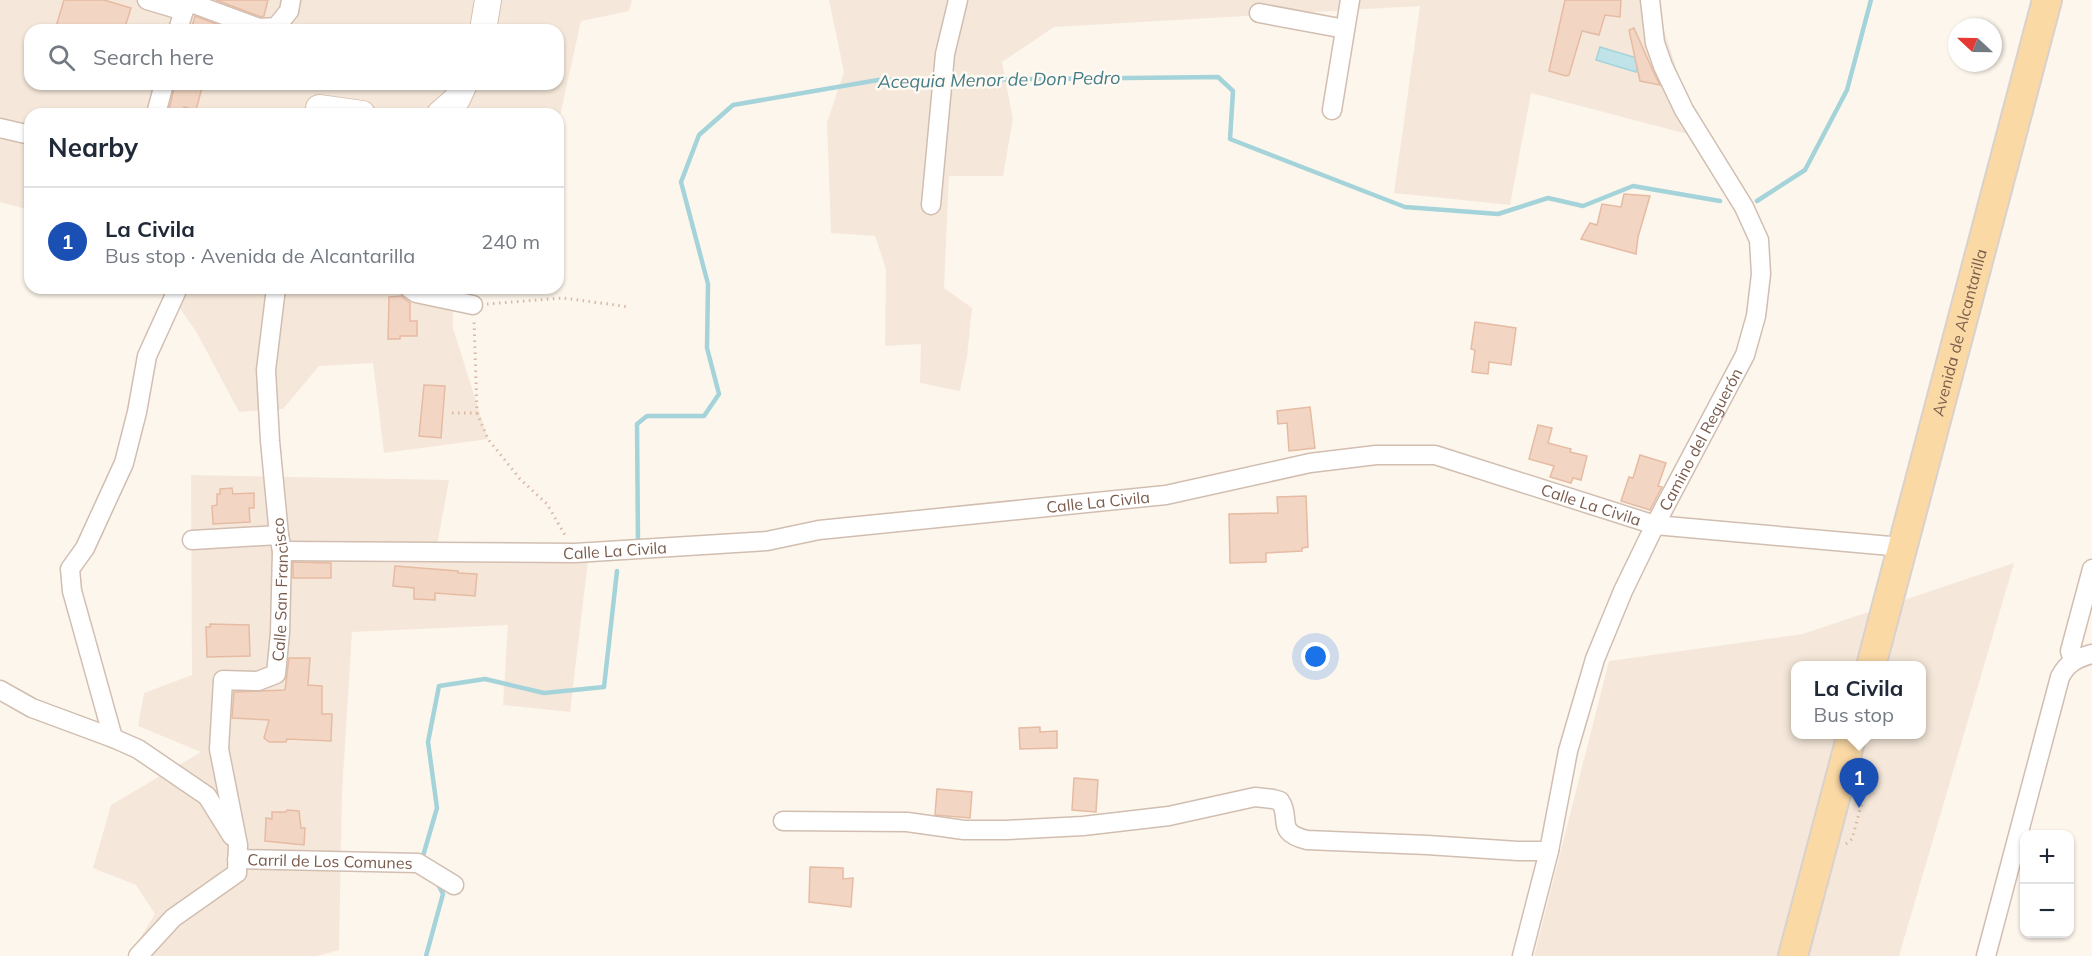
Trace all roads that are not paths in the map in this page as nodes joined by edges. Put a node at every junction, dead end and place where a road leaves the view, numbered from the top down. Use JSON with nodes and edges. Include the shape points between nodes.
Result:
{"nodes":[{"id":1,"x":147,"y":0,"type":"edge"},
{"id":2,"x":291,"y":0,"type":"edge"},
{"id":3,"x":488,"y":0,"type":"edge"},
{"id":4,"x":958,"y":0,"type":"edge"},
{"id":5,"x":1350,"y":0,"type":"edge"},
{"id":6,"x":1650,"y":0,"type":"edge"},
{"id":7,"x":2047,"y":0,"type":"edge"},
{"id":8,"x":186,"y":4,"type":"edge"},
{"id":9,"x":1259,"y":13,"type":"dead end"},
{"id":10,"x":180,"y":24,"type":"edge"},
{"id":11,"x":247,"y":24,"type":"edge"},
{"id":12,"x":278,"y":24,"type":"edge"},
{"id":13,"x":484,"y":24,"type":"edge"},
{"id":14,"x":1345,"y":28,"type":"junction"},
{"id":15,"x":162,"y":90,"type":"edge"},
{"id":16,"x":158,"y":108,"type":"edge"},
{"id":17,"x":1332,"y":110,"type":"dead end"},
{"id":18,"x":0,"y":128,"type":"edge"},
{"id":19,"x":24,"y":134,"type":"edge"},
{"id":20,"x":931,"y":205,"type":"dead end"},
{"id":21,"x":175,"y":294,"type":"edge"},
{"id":22,"x":275,"y":294,"type":"edge"},
{"id":23,"x":421,"y":294,"type":"edge"},
{"id":24,"x":473,"y":305,"type":"road end"},
{"id":25,"x":1656,"y":525,"type":"junction"},
{"id":26,"x":192,"y":540,"type":"dead end"},
{"id":27,"x":280,"y":543,"type":"junction"},
{"id":28,"x":1902,"y":547,"type":"junction"},
{"id":29,"x":2092,"y":569,"type":"edge"},
{"id":30,"x":2092,"y":654,"type":"edge"},
{"id":31,"x":1871,"y":661,"type":"edge"},
{"id":32,"x":2073,"y":661,"type":"junction"},
{"id":33,"x":0,"y":690,"type":"edge"},
{"id":34,"x":113,"y":738,"type":"junction"},
{"id":35,"x":1851,"y":739,"type":"edge"},
{"id":36,"x":783,"y":821,"type":"dead end"},
{"id":37,"x":1549,"y":851,"type":"junction"},
{"id":38,"x":237,"y":852,"type":"junction"},
{"id":39,"x":454,"y":885,"type":"dead end"},
{"id":40,"x":138,"y":956,"type":"edge"},
{"id":41,"x":1522,"y":956,"type":"edge"},
{"id":42,"x":1793,"y":956,"type":"edge"},
{"id":43,"x":1986,"y":956,"type":"edge"}],
"edges":[{"from":1,"to":8,"type":"street"},
{"from":2,"to":12,"type":"street","via":[[289,11]]},
{"from":3,"to":13,"type":"main road"},
{"from":4,"to":20,"type":"street","via":[[945,54]]},
{"from":5,"to":14,"type":"street"},
{"from":6,"to":25,"type":"street","name":"Camino del Reguerón","via":[[1655,43],[1663,66],[1684,110],[1744,207],[1759,240],[1761,274],[1756,316],[1745,355]]},
{"from":7,"to":28,"type":"main road","name":"Avenida de Alcantarilla"},
{"from":8,"to":10,"type":"street"},
{"from":8,"to":11,"type":"street"},
{"from":9,"to":14,"type":"street"},
{"from":14,"to":17,"type":"street"},
{"from":15,"to":16,"type":"street"},
{"from":18,"to":19,"type":"street"},
{"from":21,"to":34,"type":"street","via":[[147,356],[124,463],[85,548],[70,569],[72,591]]},
{"from":22,"to":27,"type":"street","name":"Calle San Francisco","via":[[266,370]]},
{"from":23,"to":24,"type":"street"},
{"from":25,"to":27,"type":"street","name":"Calle La Civila","via":[[1435,455],[1376,455],[1310,463],[1166,495],[819,530],[767,541],[575,553]]},
{"from":25,"to":28,"type":"street","name":"Calle La Civila"},
{"from":25,"to":37,"type":"street","name":"Camino del Reguerón","via":[[1594,659],[1568,751]]},
{"from":26,"to":27,"type":"street","name":"Calle La Civila"},
{"from":27,"to":38,"type":"street","name":"Calle San Francisco","via":[[276,674],[258,681],[223,680],[219,749]]},
{"from":28,"to":31,"type":"main road","name":"Avenida de Alcantarilla"},
{"from":29,"to":32,"type":"street","via":[[2070,651]]},
{"from":30,"to":32,"type":"street"},
{"from":32,"to":43,"type":"street","via":[[2059,682]]},
{"from":33,"to":34,"type":"street","via":[[32,708]]},
{"from":34,"to":38,"type":"street","via":[[138,749],[207,796]]},
{"from":35,"to":42,"type":"main road"},
{"from":36,"to":37,"type":"street","via":[[907,822],[964,830],[1006,830],[1158,817],[1261,797],[1280,801],[1286,828],[1307,840]]},
{"from":37,"to":41,"type":"street","name":"Camino del Reguerón"},
{"from":38,"to":39,"type":"street","name":"Carril de Los Comunes","via":[[418,863]]},
{"from":38,"to":40,"type":"street","via":[[237,873],[173,918]]}]}
